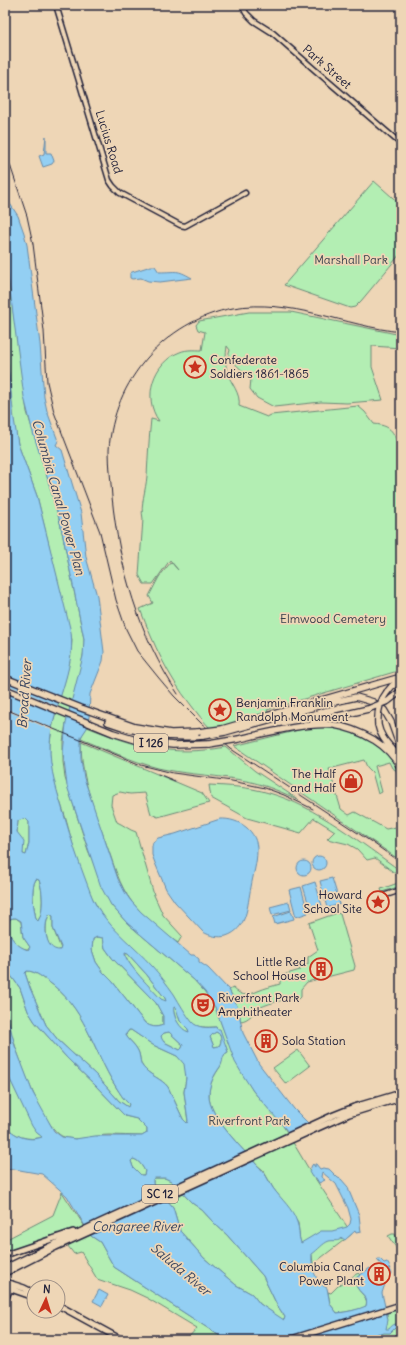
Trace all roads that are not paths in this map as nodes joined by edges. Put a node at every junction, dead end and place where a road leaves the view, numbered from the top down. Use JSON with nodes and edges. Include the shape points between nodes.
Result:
{"nodes":[{"id":1,"x":56,"y":5,"type":"edge"},
{"id":2,"x":242,"y":5,"type":"edge"},
{"id":3,"x":401,"y":144,"type":"edge"},
{"id":4,"x":245,"y":193,"type":"dead end"},
{"id":5,"x":401,"y":677,"type":"edge"},
{"id":6,"x":5,"y":678,"type":"edge"},
{"id":7,"x":401,"y":680,"type":"edge"},
{"id":8,"x":5,"y":689,"type":"edge"},
{"id":9,"x":401,"y":691,"type":"edge"},
{"id":10,"x":96,"y":715,"type":"junction"},
{"id":11,"x":224,"y":730,"type":"junction"},
{"id":12,"x":282,"y":730,"type":"junction"},
{"id":13,"x":401,"y":750,"type":"edge"},
{"id":14,"x":401,"y":761,"type":"edge"},
{"id":15,"x":401,"y":769,"type":"edge"},
{"id":16,"x":401,"y":890,"type":"edge"},
{"id":17,"x":380,"y":896,"type":"dead end"},
{"id":18,"x":401,"y":1094,"type":"edge"},
{"id":19,"x":401,"y":1098,"type":"edge"},
{"id":20,"x":335,"y":1117,"type":"junction"},
{"id":21,"x":223,"y":1168,"type":"junction"},
{"id":22,"x":54,"y":1243,"type":"junction"},
{"id":23,"x":5,"y":1255,"type":"edge"},
{"id":24,"x":6,"y":1271,"type":"edge"},
{"id":25,"x":5,"y":1282,"type":"edge"},
{"id":26,"x":9,"y":1286,"type":"edge"},
{"id":27,"x":26,"y":1291,"type":"edge"},
{"id":28,"x":26,"y":1293,"type":"edge"},
{"id":29,"x":5,"y":1300,"type":"edge"},
{"id":30,"x":399,"y":1305,"type":"edge"},
{"id":31,"x":66,"y":1309,"type":"edge"},
{"id":32,"x":122,"y":1340,"type":"edge"},
{"id":33,"x":288,"y":1340,"type":"edge"}],
"edges":[{"from":1,"to":4,"type":"street","name":"Lucius Road","via":[[109,180],[117,191],[180,226],[185,226]]},
{"from":2,"to":3,"type":"street","name":"Park Street","via":[[254,21],[273,33]]},
{"from":5,"to":11,"type":"highway","number":"I 126"},
{"from":6,"to":10,"type":"highway"},
{"from":7,"to":14,"type":"highway","bridge":true,"via":[[387,692],[378,712],[378,725],[383,739]]},
{"from":8,"to":12,"type":"highway","number":"I 126","bridge":true,"via":[[125,737],[155,744],[209,744]]},
{"from":9,"to":12,"type":"highway","number":"I 126","bridge":true,"via":[[388,701],[368,709]]},
{"from":10,"to":11,"type":"highway","number":"I 126","bridge":true,"via":[[149,730],[171,733]]},
{"from":10,"to":11,"type":"highway","bridge":true,"via":[[141,733],[169,737],[203,736]]},
{"from":11,"to":13,"type":"highway","via":[[356,697],[374,702],[384,710]]},
{"from":12,"to":15,"type":"highway","via":[[321,724],[349,728],[381,745]]},
{"from":16,"to":17,"type":"street"},
{"from":18,"to":20,"type":"main road","number":"SC 12","via":[[354,1107]]},
{"from":19,"to":20,"type":"main road","number":"SC 12"},
{"from":20,"to":21,"type":"main road","number":"SC 12"},
{"from":21,"to":22,"type":"main road","number":"SC 12"},
{"from":21,"to":22,"type":"main road","number":"SC 12"},
{"from":22,"to":23,"type":"main road"},
{"from":22,"to":24,"type":"main road","number":"SC 12"},
{"from":25,"to":26,"type":"main road"},
{"from":26,"to":27,"type":"main road"},
{"from":26,"to":28,"type":"main road"},
{"from":26,"to":29,"type":"main road"},
{"from":30,"to":33,"type":"main road"},
{"from":31,"to":32,"type":"main road"}]}
